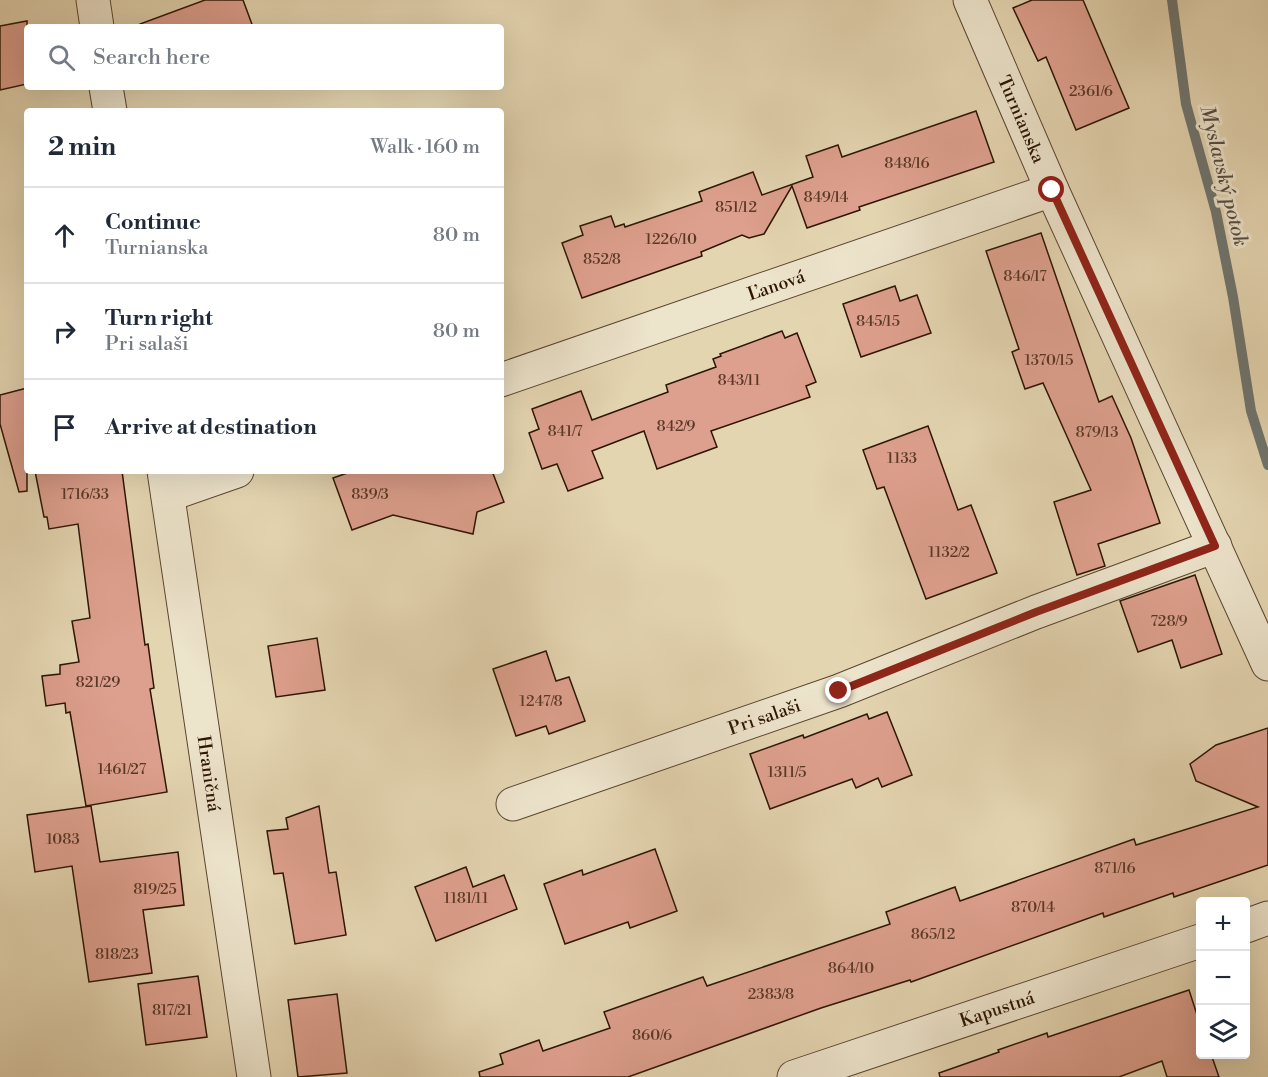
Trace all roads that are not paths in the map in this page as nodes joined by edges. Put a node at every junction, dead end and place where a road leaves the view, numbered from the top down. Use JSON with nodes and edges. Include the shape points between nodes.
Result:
{"nodes":[{"id":1,"x":93,"y":0,"type":"edge"},
{"id":2,"x":970,"y":0,"type":"edge"},
{"id":3,"x":97,"y":24,"type":"edge"},
{"id":4,"x":106,"y":90,"type":"edge"},
{"id":5,"x":110,"y":108,"type":"edge"},
{"id":6,"x":1052,"y":190,"type":"junction"},
{"id":7,"x":504,"y":379,"type":"edge"},
{"id":8,"x":219,"y":474,"type":"edge"},
{"id":9,"x":166,"y":483,"type":"edge"},
{"id":10,"x":1215,"y":546,"type":"junction"},
{"id":11,"x":1268,"y":664,"type":"edge"},
{"id":12,"x":513,"y":804,"type":"dead end"},
{"id":13,"x":1268,"y":918,"type":"edge"},
{"id":14,"x":1250,"y":924,"type":"edge"},
{"id":15,"x":1196,"y":942,"type":"edge"},
{"id":16,"x":254,"y":1077,"type":"edge"},
{"id":17,"x":794,"y":1077,"type":"edge"}],
"edges":[{"from":1,"to":3,"type":"street"},
{"from":2,"to":6,"type":"street","name":"Turnianska"},
{"from":4,"to":5,"type":"street"},
{"from":6,"to":7,"type":"street","name":"Ľanová"},
{"from":6,"to":10,"type":"street","name":"Turnianska"},
{"from":8,"to":9,"type":"street"},
{"from":9,"to":16,"type":"street","name":"Hraničná"},
{"from":10,"to":11,"type":"street","name":"Turnianska"},
{"from":10,"to":12,"type":"street","name":"Pri salaši","via":[[839,691]]},
{"from":13,"to":14,"type":"street"},
{"from":15,"to":17,"type":"street","name":"Kapustná"}]}
